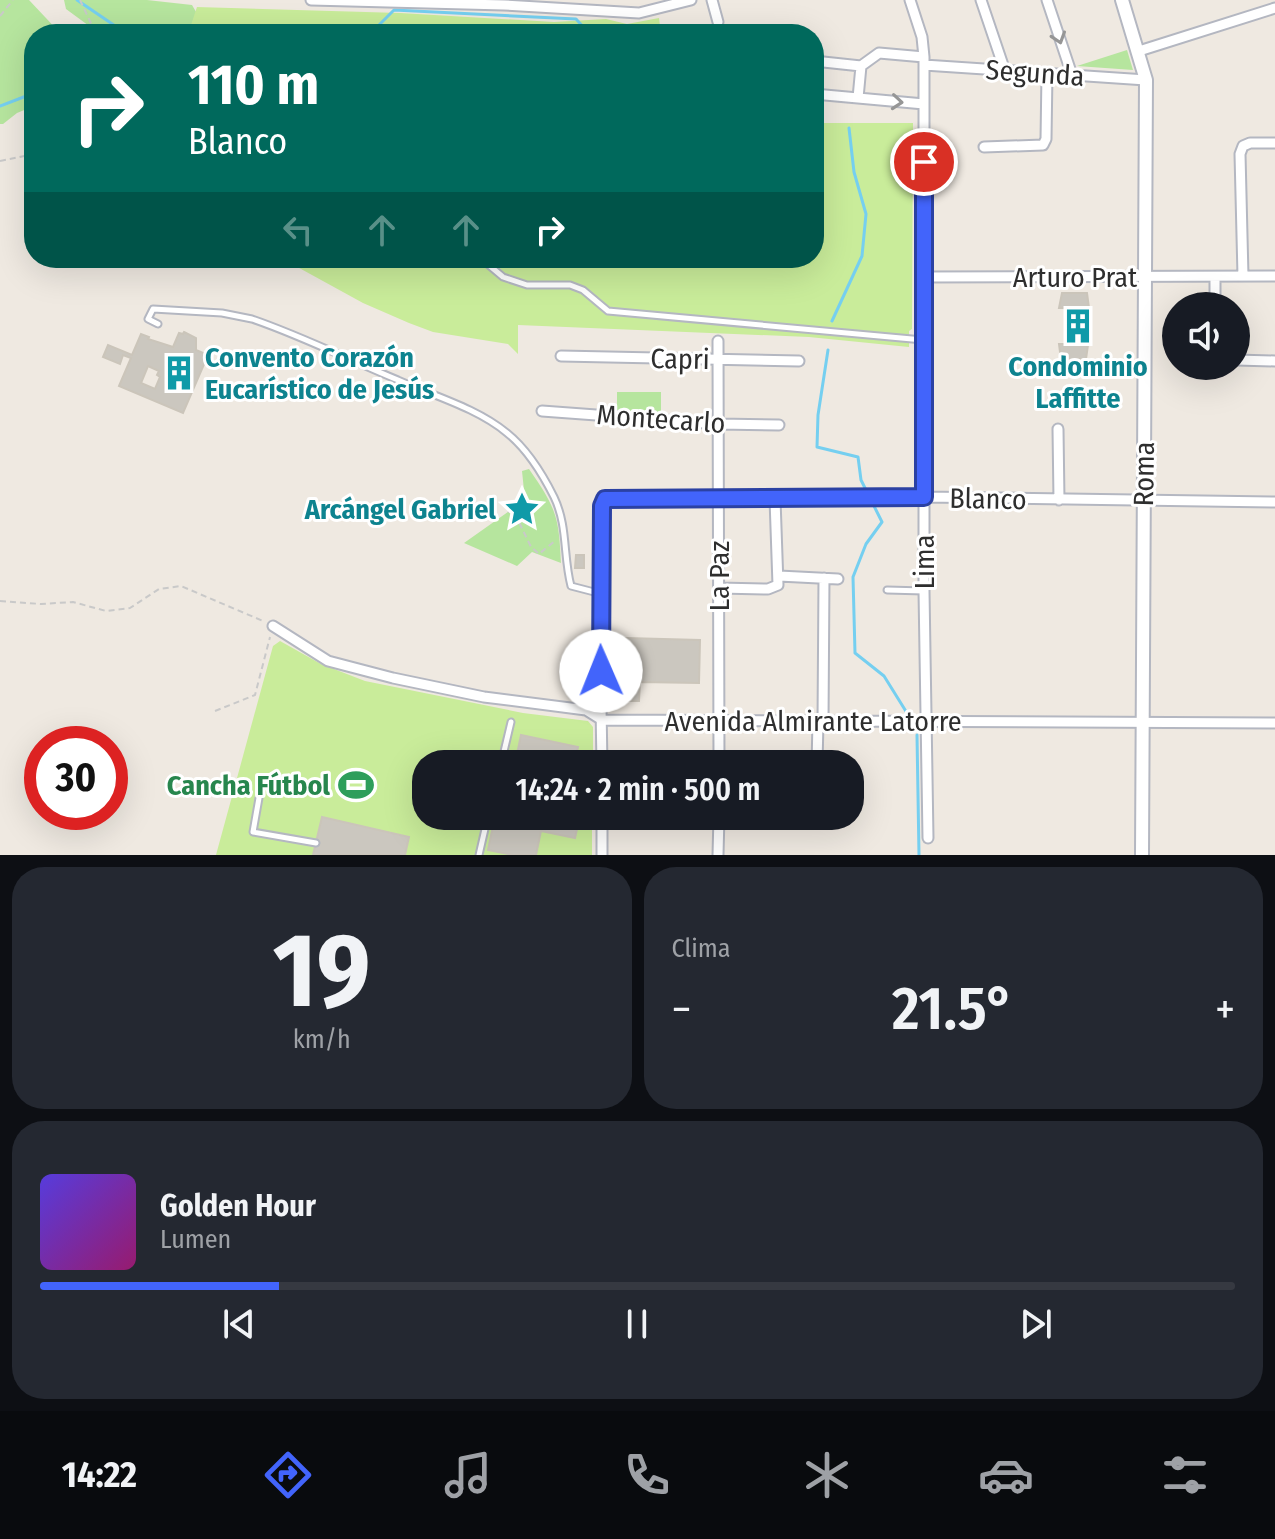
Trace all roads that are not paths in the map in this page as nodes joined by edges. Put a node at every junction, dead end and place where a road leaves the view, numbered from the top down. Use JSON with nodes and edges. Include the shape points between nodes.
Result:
{"nodes":[{"id":1,"x":311,"y":0,"type":"edge"},
{"id":2,"x":691,"y":0,"type":"edge"},
{"id":3,"x":712,"y":0,"type":"edge"},
{"id":4,"x":910,"y":0,"type":"edge"},
{"id":5,"x":981,"y":0,"type":"edge"},
{"id":6,"x":1047,"y":0,"type":"edge"},
{"id":7,"x":1122,"y":0,"type":"edge"},
{"id":8,"x":337,"y":1,"type":"edge"},
{"id":9,"x":504,"y":2,"type":"edge"},
{"id":10,"x":1275,"y":8,"type":"edge"},
{"id":11,"x":718,"y":22,"type":"dead end"},
{"id":12,"x":1139,"y":51,"type":"junction"},
{"id":13,"x":924,"y":61,"type":"junction"},
{"id":14,"x":824,"y":62,"type":"edge"},
{"id":15,"x":861,"y":66,"type":"junction"},
{"id":16,"x":1005,"y":71,"type":"junction"},
{"id":17,"x":1047,"y":73,"type":"junction"},
{"id":18,"x":1072,"y":75,"type":"junction"},
{"id":19,"x":1146,"y":80,"type":"junction"},
{"id":20,"x":824,"y":95,"type":"edge"},
{"id":21,"x":858,"y":98,"type":"junction"},
{"id":22,"x":924,"y":104,"type":"junction"},
{"id":23,"x":1275,"y":143,"type":"edge"},
{"id":24,"x":984,"y":147,"type":"dead end"},
{"id":25,"x":494,"y":268,"type":"edge"},
{"id":26,"x":1243,"y":276,"type":"junction"},
{"id":27,"x":1275,"y":276,"type":"edge"},
{"id":28,"x":924,"y":277,"type":"junction"},
{"id":29,"x":1143,"y":277,"type":"junction"},
{"id":30,"x":1215,"y":277,"type":"junction"},
{"id":31,"x":1215,"y":292,"type":"edge"},
{"id":32,"x":158,"y":324,"type":"dead end"},
{"id":33,"x":925,"y":340,"type":"junction"},
{"id":34,"x":718,"y":341,"type":"dead end"},
{"id":35,"x":561,"y":356,"type":"dead end"},
{"id":36,"x":719,"y":360,"type":"junction"},
{"id":37,"x":1250,"y":360,"type":"edge"},
{"id":38,"x":799,"y":361,"type":"dead end"},
{"id":39,"x":1275,"y":361,"type":"edge"},
{"id":40,"x":542,"y":411,"type":"dead end"},
{"id":41,"x":718,"y":424,"type":"junction"},
{"id":42,"x":779,"y":425,"type":"dead end"},
{"id":43,"x":1058,"y":429,"type":"dead end"},
{"id":44,"x":924,"y":497,"type":"junction"},
{"id":45,"x":720,"y":498,"type":"junction"},
{"id":46,"x":775,"y":499,"type":"junction"},
{"id":47,"x":1059,"y":500,"type":"junction"},
{"id":48,"x":1143,"y":500,"type":"junction"},
{"id":49,"x":1275,"y":502,"type":"edge"},
{"id":50,"x":779,"y":576,"type":"junction"},
{"id":51,"x":824,"y":578,"type":"junction"},
{"id":52,"x":838,"y":579,"type":"dead end"},
{"id":53,"x":719,"y":588,"type":"junction"},
{"id":54,"x":887,"y":590,"type":"dead end"},
{"id":55,"x":924,"y":591,"type":"junction"},
{"id":56,"x":599,"y":593,"type":"junction"},
{"id":57,"x":273,"y":626,"type":"road end"},
{"id":58,"x":602,"y":720,"type":"junction"},
{"id":59,"x":720,"y":721,"type":"junction"},
{"id":60,"x":925,"y":721,"type":"junction"},
{"id":61,"x":511,"y":722,"type":"dead end"},
{"id":62,"x":820,"y":722,"type":"junction"},
{"id":63,"x":1142,"y":722,"type":"junction"},
{"id":64,"x":1275,"y":723,"type":"edge"},
{"id":65,"x":504,"y":750,"type":"edge"},
{"id":66,"x":602,"y":750,"type":"edge"},
{"id":67,"x":719,"y":750,"type":"edge"},
{"id":68,"x":818,"y":750,"type":"edge"},
{"id":69,"x":259,"y":798,"type":"dead end"},
{"id":70,"x":485,"y":830,"type":"edge"},
{"id":71,"x":602,"y":830,"type":"edge"},
{"id":72,"x":719,"y":830,"type":"edge"},
{"id":73,"x":928,"y":838,"type":"dead end"},
{"id":74,"x":316,"y":843,"type":"dead end"},
{"id":75,"x":479,"y":855,"type":"edge"},
{"id":76,"x":602,"y":855,"type":"edge"},
{"id":77,"x":718,"y":855,"type":"edge"},
{"id":78,"x":1142,"y":855,"type":"edge"}],
"edges":[{"from":1,"to":8,"type":"street"},
{"from":2,"to":9,"type":"street","via":[[639,13]]},
{"from":3,"to":11,"type":"street"},
{"from":4,"to":13,"type":"street","name":"Lima"},
{"from":5,"to":16,"type":"street"},
{"from":6,"to":18,"type":"street","one_way":true},
{"from":7,"to":12,"type":"street","name":"Roma"},
{"from":8,"to":9,"type":"street"},
{"from":10,"to":12,"type":"street"},
{"from":12,"to":19,"type":"street","name":"Roma"},
{"from":13,"to":15,"type":"street","name":"Segunda","via":[[879,53]]},
{"from":13,"to":16,"type":"street","name":"Segunda"},
{"from":13,"to":22,"type":"street","name":"Lima"},
{"from":14,"to":15,"type":"street"},
{"from":15,"to":21,"type":"street"},
{"from":16,"to":17,"type":"street","name":"Segunda"},
{"from":17,"to":18,"type":"street","name":"Segunda"},
{"from":17,"to":24,"type":"street","via":[[1043,145]]},
{"from":18,"to":19,"type":"street","name":"Segunda"},
{"from":19,"to":29,"type":"street","name":"Roma"},
{"from":20,"to":21,"type":"street"},
{"from":21,"to":22,"type":"street","one_way":true},
{"from":22,"to":28,"type":"street","name":"Lima"},
{"from":23,"to":26,"type":"street","via":[[1250,143],[1240,154]]},
{"from":25,"to":33,"type":"lane","via":[[527,285],[570,285],[608,311]]},
{"from":26,"to":27,"type":"street","name":"Arturo Prat"},
{"from":26,"to":30,"type":"street","name":"Arturo Prat"},
{"from":28,"to":29,"type":"street","name":"Arturo Prat"},
{"from":28,"to":33,"type":"street","name":"Lima"},
{"from":29,"to":30,"type":"street","name":"Arturo Prat"},
{"from":29,"to":48,"type":"street","name":"Roma"},
{"from":30,"to":31,"type":"street"},
{"from":32,"to":56,"type":"lane","via":[[148,319],[153,309],[252,319],[480,416],[509,435],[539,471],[562,517],[571,586]]},
{"from":33,"to":44,"type":"street","name":"Lima"},
{"from":34,"to":36,"type":"street","name":"La Paz"},
{"from":35,"to":36,"type":"street","name":"Capri"},
{"from":36,"to":38,"type":"street","name":"Capri"},
{"from":36,"to":41,"type":"street","name":"La Paz"},
{"from":37,"to":39,"type":"street"},
{"from":40,"to":41,"type":"street","name":"Montecarlo"},
{"from":41,"to":42,"type":"street","name":"Montecarlo"},
{"from":41,"to":45,"type":"street","name":"La Paz"},
{"from":43,"to":47,"type":"street"},
{"from":44,"to":46,"type":"street","name":"Blanco"},
{"from":44,"to":47,"type":"street","name":"Blanco"},
{"from":44,"to":55,"type":"street","name":"Lima"},
{"from":45,"to":46,"type":"street","name":"Blanco"},
{"from":45,"to":53,"type":"street","name":"La Paz"},
{"from":45,"to":56,"type":"street","name":"Blanco","via":[[605,499]]},
{"from":46,"to":50,"type":"street"},
{"from":47,"to":48,"type":"street","name":"Blanco"},
{"from":48,"to":49,"type":"street","name":"Blanco"},
{"from":48,"to":63,"type":"street","name":"Roma"},
{"from":50,"to":51,"type":"street"},
{"from":50,"to":53,"type":"street","via":[[776,588]]},
{"from":51,"to":52,"type":"street"},
{"from":51,"to":62,"type":"street"},
{"from":53,"to":59,"type":"street","name":"La Paz"},
{"from":54,"to":55,"type":"lane"},
{"from":55,"to":60,"type":"street","name":"Lima"},
{"from":56,"to":58,"type":"street"},
{"from":57,"to":58,"type":"street","name":"Avenida Almirante Latorre","via":[[328,661],[484,697],[586,710]]},
{"from":58,"to":59,"type":"street","name":"Avenida Almirante Latorre"},
{"from":58,"to":66,"type":"street"},
{"from":59,"to":62,"type":"street","name":"Avenida Almirante Latorre"},
{"from":59,"to":67,"type":"street","name":"La Paz"},
{"from":60,"to":62,"type":"street","name":"Avenida Almirante Latorre"},
{"from":60,"to":63,"type":"street","name":"Avenida Almirante Latorre"},
{"from":60,"to":73,"type":"street","name":"Lima"},
{"from":61,"to":65,"type":"lane"},
{"from":62,"to":68,"type":"street"},
{"from":63,"to":64,"type":"street","name":"Avenida Almirante Latorre"},
{"from":63,"to":78,"type":"street","name":"Roma"},
{"from":69,"to":74,"type":"lane","via":[[253,832]]},
{"from":70,"to":75,"type":"lane"},
{"from":71,"to":76,"type":"street"},
{"from":72,"to":77,"type":"street"}]}
